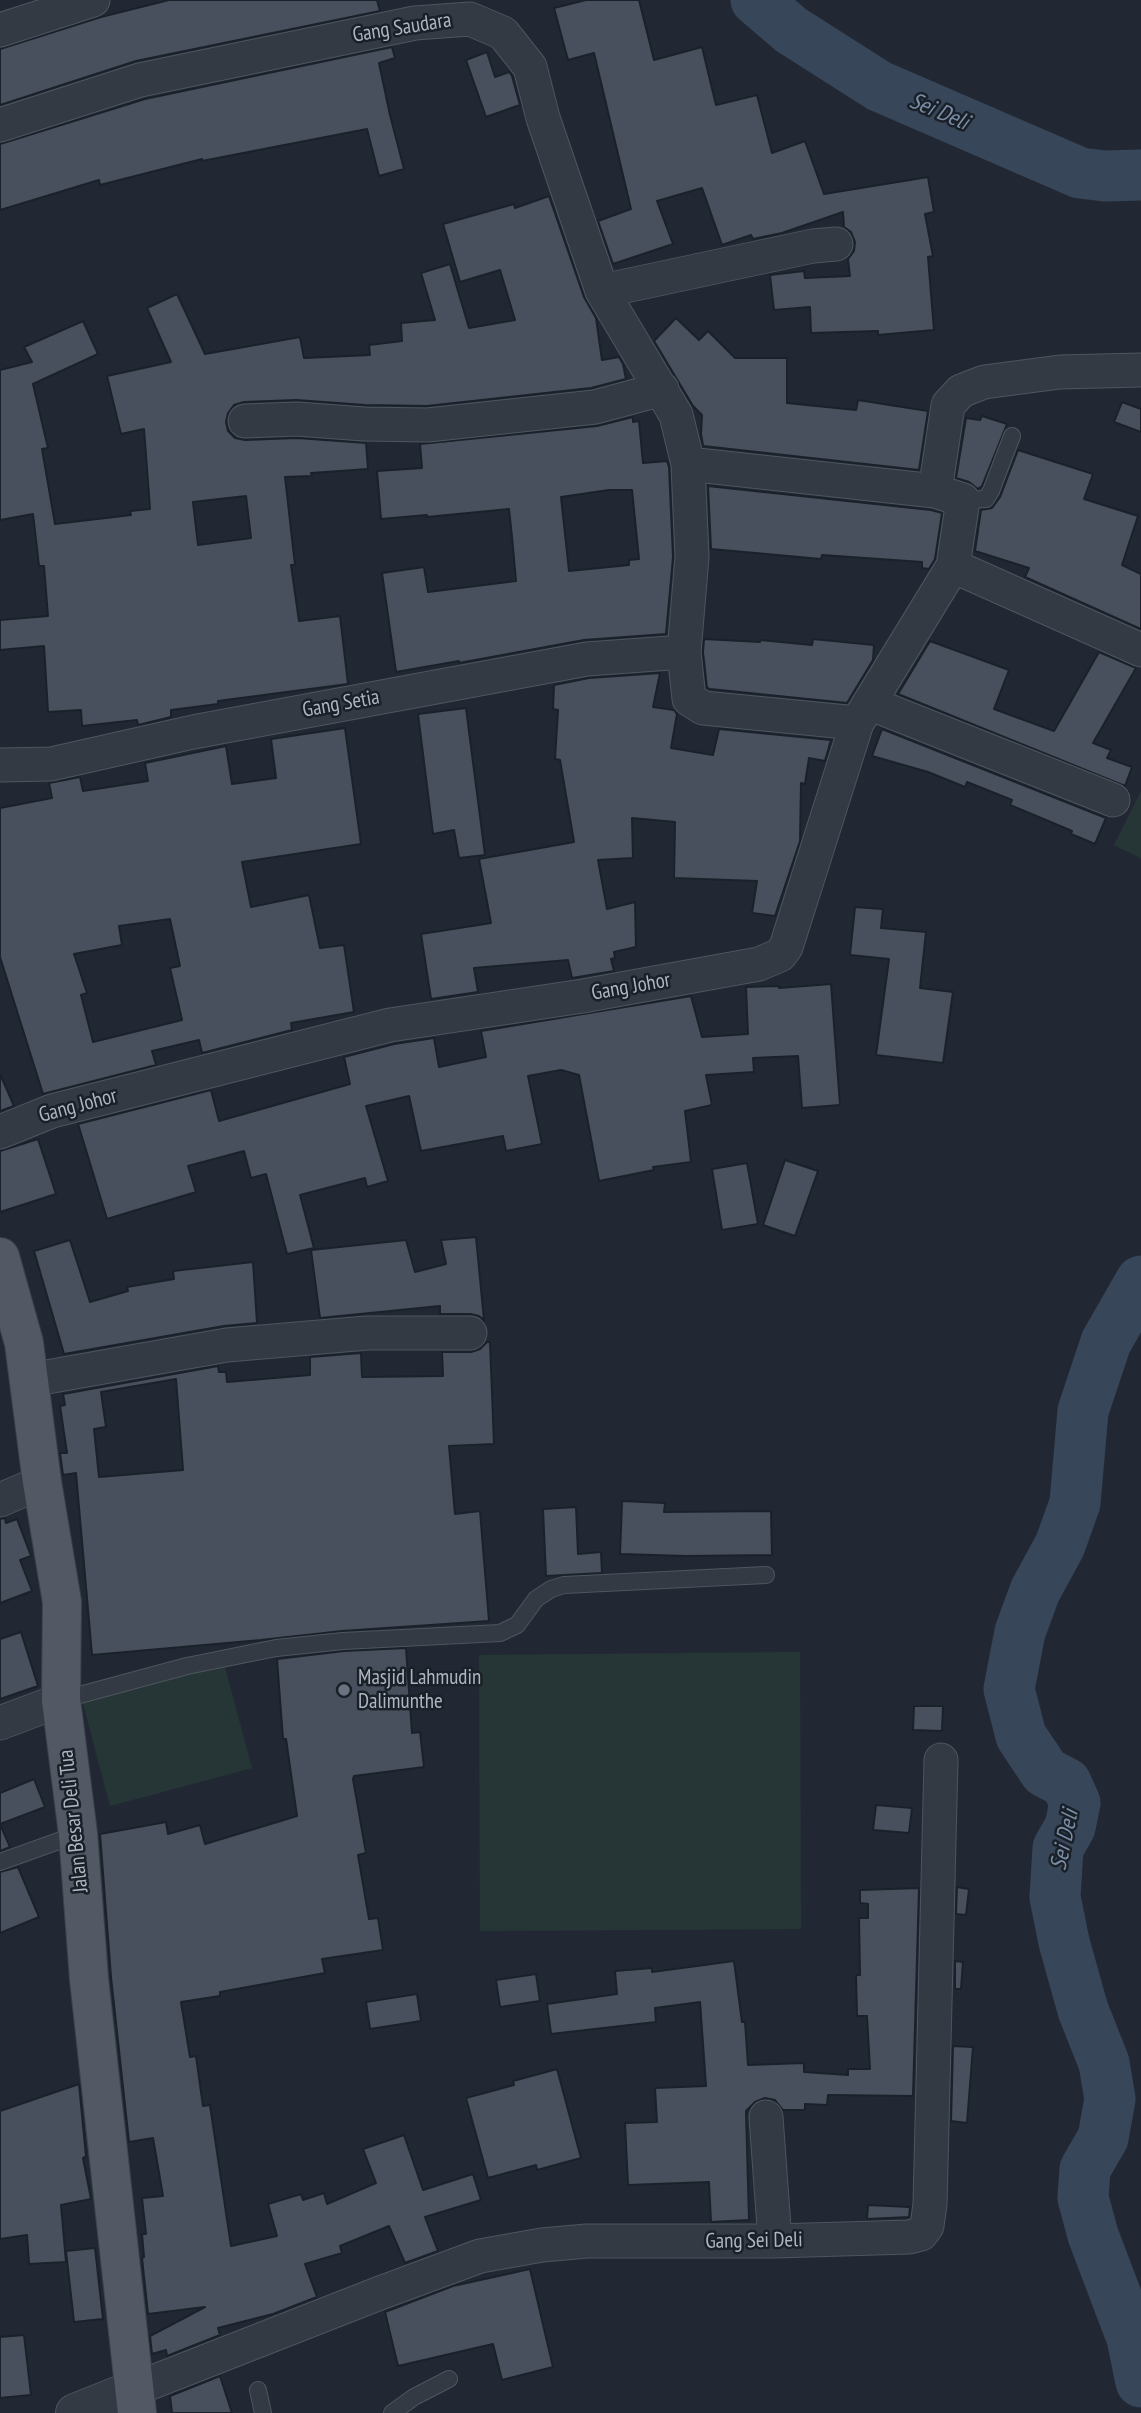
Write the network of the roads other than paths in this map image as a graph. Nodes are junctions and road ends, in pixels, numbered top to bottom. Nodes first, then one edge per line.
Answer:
1 (93, 0) edge
2 (0, 30) edge
3 (0, 125) edge
4 (836, 244) dead end
5 (602, 290) junction
6 (1141, 370) edge
7 (662, 389) junction
8 (245, 421) dead end
9 (1012, 436) dead end
10 (688, 464) junction
11 (949, 496) junction
12 (953, 566) junction
13 (1141, 650) edge
14 (684, 652) junction
15 (863, 713) junction
16 (0, 765) edge
17 (1113, 800) dead end
18 (0, 1132) edge
19 (0, 1257) edge
20 (470, 1333) dead end
21 (30, 1380) junction
22 (42, 1482) junction
23 (0, 1500) edge
24 (766, 1575) dead end
25 (61, 1700) junction
26 (0, 1723) edge
27 (941, 1760) dead end
28 (78, 1835) junction
29 (0, 1862) edge
30 (766, 2117) dead end
31 (775, 2241) junction
32 (449, 2379) dead end
33 (258, 2390) dead end
34 (136, 2401) edge
35 (75, 2413) edge
36 (263, 2413) edge
37 (392, 2413) edge

1 - 2 street
3 - 5 street, Gang Saudara
4 - 5 street
5 - 7 street, Gang Saudara
6 - 11 street, Gang Johor
7 - 8 street
7 - 10 street, Gang Saudara
9 - 11 lane
10 - 11 street
10 - 14 street, Gang Saudara
11 - 12 street, Gang Johor
12 - 13 street
12 - 15 street, Gang Johor
14 - 15 street, Gang Saudara
14 - 16 street, Gang Setia
15 - 17 street
15 - 18 street, Gang Johor
19 - 21 main road, Jalan Besar Deli Tua
20 - 21 street
21 - 22 main road, Jalan Besar Deli Tua
22 - 23 street
22 - 25 main road, Jalan Besar Deli Tua
24 - 25 lane
25 - 26 street
25 - 28 main road, Jalan Besar Deli Tua
27 - 31 street, Gang Sei Deli
28 - 29 lane
28 - 34 main road, Jalan Besar Deli Tua
30 - 31 street
31 - 34 street, Gang Sei Deli
32 - 37 lane
33 - 36 lane
34 - 35 street

